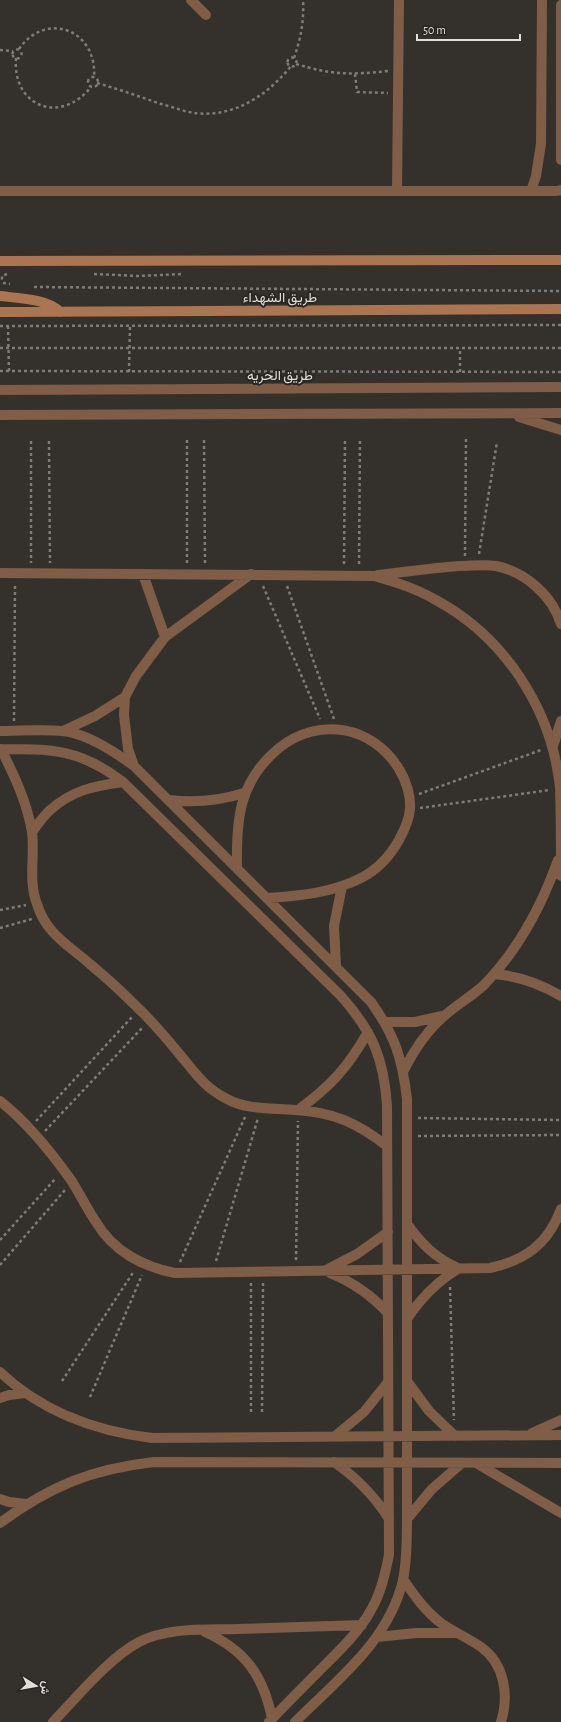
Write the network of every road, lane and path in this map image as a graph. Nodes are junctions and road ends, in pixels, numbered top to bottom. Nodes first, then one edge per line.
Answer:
1 (191, 0) edge
2 (303, 0) edge
3 (398, 0) edge
4 (542, 0) edge
5 (561, 5) edge
6 (206, 15) dead end
7 (0, 50) edge
8 (18, 50) junction
9 (13, 51) junction
10 (16, 58) junction
11 (294, 58) junction
12 (296, 64) junction
13 (291, 66) junction
14 (398, 69) junction
15 (355, 74) junction
16 (94, 78) junction
17 (97, 83) junction
18 (91, 87) junction
19 (398, 93) junction
20 (561, 160) edge
21 (561, 190) edge
22 (0, 191) edge
23 (397, 191) junction
24 (531, 191) junction
25 (561, 260) edge
26 (0, 261) edge
27 (12, 274) dead end
28 (93, 274) dead end
29 (186, 274) dead end
30 (12, 285) dead end
31 (31, 288) dead end
32 (561, 291) edge
33 (0, 296) edge
34 (561, 309) edge
35 (0, 312) edge
36 (60, 312) junction
37 (130, 325) junction
38 (561, 325) edge
39 (0, 326) edge
40 (8, 326) junction
41 (0, 348) edge
42 (9, 348) junction
43 (130, 348) junction
44 (460, 348) junction
45 (561, 348) edge
46 (0, 371) edge
47 (9, 371) junction
48 (129, 372) junction
49 (460, 372) junction
50 (561, 372) edge
51 (561, 387) edge
52 (0, 390) edge
53 (505, 413) junction
54 (561, 413) edge
55 (0, 415) edge
56 (561, 430) edge
57 (346, 439) dead end
58 (360, 439) dead end
59 (466, 439) dead end
60 (187, 440) dead end
61 (204, 440) dead end
62 (31, 441) dead end
63 (49, 441) dead end
64 (498, 442) dead end
65 (477, 565) junction
66 (465, 566) junction
67 (0, 573) edge
68 (14, 573) junction
69 (31, 573) junction
70 (50, 573) junction
71 (143, 574) junction
72 (187, 574) junction
73 (206, 574) junction
74 (255, 574) junction
75 (283, 574) junction
76 (344, 575) junction
77 (359, 575) junction
78 (374, 576) junction
79 (561, 624) edge
80 (165, 637) junction
81 (125, 697) junction
82 (561, 721) edge
83 (324, 729) junction
84 (338, 729) junction
85 (0, 731) edge
86 (14, 731) junction
87 (63, 731) junction
88 (553, 746) junction
89 (1, 749) edge
90 (134, 766) junction
91 (123, 782) junction
92 (560, 789) edge
93 (244, 793) junction
94 (409, 798) junction
95 (169, 800) junction
96 (410, 810) junction
97 (32, 832) junction
98 (561, 852) edge
99 (237, 868) junction
100 (561, 876) edge
101 (342, 886) junction
102 (267, 898) junction
103 (36, 903) junction
104 (0, 910) edge
105 (42, 916) junction
106 (0, 928) edge
107 (336, 966) junction
108 (494, 974) junction
109 (561, 996) edge
110 (140, 1009) junction
111 (444, 1016) junction
112 (150, 1020) junction
113 (384, 1022) junction
114 (368, 1032) junction
115 (404, 1070) junction
116 (0, 1102) edge
117 (249, 1107) junction
118 (262, 1108) junction
119 (298, 1110) junction
120 (407, 1118) junction
121 (561, 1120) edge
122 (29, 1128) junction
123 (561, 1135) edge
124 (408, 1136) junction
125 (38, 1138) junction
126 (387, 1146) junction
127 (64, 1170) junction
128 (72, 1182) junction
129 (561, 1209) edge
130 (407, 1224) junction
131 (388, 1232) junction
132 (0, 1240) edge
133 (143, 1264) junction
134 (0, 1265) edge
135 (408, 1269) junction
136 (460, 1269) junction
137 (324, 1270) junction
138 (388, 1270) junction
139 (295, 1271) junction
140 (213, 1272) junction
141 (250, 1272) junction
142 (263, 1272) junction
143 (175, 1273) junction
144 (450, 1274) junction
145 (388, 1313) junction
146 (407, 1319) junction
147 (0, 1372) edge
148 (62, 1381) dead end
149 (407, 1381) junction
150 (388, 1382) junction
151 (25, 1393) junction
152 (90, 1397) dead end
153 (0, 1398) edge
154 (251, 1412) dead end
155 (262, 1412) dead end
156 (561, 1420) edge
157 (525, 1435) junction
158 (561, 1435) edge
159 (389, 1436) junction
160 (407, 1436) junction
161 (455, 1436) junction
162 (334, 1437) junction
163 (334, 1462) junction
164 (389, 1462) junction
165 (407, 1462) junction
166 (462, 1463) junction
167 (476, 1463) junction
168 (561, 1463) edge
169 (0, 1499) edge
170 (26, 1504) junction
171 (561, 1513) edge
172 (389, 1519) junction
173 (407, 1519) junction
174 (0, 1523) edge
175 (403, 1579) junction
176 (362, 1625) junction
177 (201, 1630) junction
178 (456, 1633) junction
179 (377, 1637) junction
180 (270, 1720) edge
181 (53, 1722) edge
182 (295, 1722) edge
183 (501, 1722) edge

1 - 6 street
2 - 11 path
3 - 14 street
4 - 24 street
5 - 20 street
7 - 9 path
8 - 9 path
8 - 10 path
8 - 16 path
9 - 10 path
10 - 18 path
11 - 12 path
11 - 13 path
12 - 13 path
12 - 15 path
13 - 17 path
14 - 15 path
14 - 19 street
15 - 19 path
16 - 17 path
16 - 18 path
17 - 18 path
19 - 23 street
21 - 24 street
22 - 23 street
23 - 24 street
25 - 26 main road
27 - 30 path
28 - 29 path
31 - 32 path
33 - 36 main road
34 - 36 main road, طريق الشهداء
35 - 36 main road, طريق الشهداء
37 - 38 path
37 - 40 path
37 - 43 path
39 - 40 path
40 - 42 path
41 - 42 path
42 - 43 path
42 - 47 path
43 - 44 path
43 - 48 path
44 - 45 path
44 - 49 path
46 - 47 path
47 - 48 path
48 - 49 path
49 - 50 path
51 - 52 street, طريق الحريه
53 - 54 street
53 - 55 street
53 - 56 street
57 - 76 path
58 - 77 path
59 - 66 path
60 - 72 path
61 - 73 path
62 - 69 path
63 - 70 path
64 - 65 path
65 - 66 street
65 - 79 street
66 - 78 street
67 - 68 street
68 - 69 street
68 - 86 path
69 - 70 street
70 - 71 street
71 - 72 street
71 - 80 street
72 - 73 street
73 - 74 street
74 - 75 street
74 - 80 street
74 - 83 path
75 - 76 street
75 - 84 path
76 - 77 street
77 - 78 street
78 - 88 street
80 - 81 street
81 - 87 street
81 - 90 street
82 - 88 street
83 - 84 street
83 - 93 street
84 - 94 street
85 - 86 street
86 - 87 street
87 - 90 street
88 - 92 street
88 - 94 path
89 - 91 street
89 - 97 street
90 - 95 street
91 - 97 street
91 - 114 street
92 - 96 path
92 - 98 street
93 - 95 street
93 - 99 street
94 - 96 street
95 - 99 street
96 - 101 street
97 - 103 street
98 - 100 street
98 - 108 street
99 - 102 street
101 - 102 street
101 - 107 street
102 - 107 street
103 - 104 path
103 - 105 street
105 - 106 path
105 - 110 street
107 - 113 street
108 - 109 street
108 - 111 street
110 - 112 street
110 - 122 path
111 - 113 street
111 - 115 street
112 - 117 street
112 - 125 path
113 - 115 street
114 - 119 street
114 - 126 street
115 - 120 street
116 - 122 street
117 - 118 street
117 - 143 path
118 - 119 street
118 - 140 path
119 - 126 street
119 - 139 path
120 - 121 path
120 - 124 street
122 - 125 street
123 - 124 path
124 - 130 street
125 - 127 street
126 - 131 street
127 - 128 street
127 - 132 path
128 - 133 street
128 - 134 path
129 - 136 street
130 - 135 street
130 - 136 street
131 - 137 street
131 - 138 street
133 - 143 street
133 - 148 path
133 - 152 path
135 - 136 street
135 - 138 street
135 - 146 street
136 - 144 street
137 - 138 street
137 - 139 street
137 - 145 street
138 - 145 street
139 - 142 street
140 - 141 street
140 - 143 street
141 - 142 street
141 - 154 path
142 - 155 path
144 - 146 street
144 - 161 path
145 - 150 street
146 - 149 street
147 - 151 street
149 - 160 street
149 - 161 street
150 - 159 street
150 - 162 street
151 - 153 street
151 - 162 street
156 - 157 street
157 - 158 street
157 - 161 street
159 - 160 street
159 - 162 street
159 - 164 street
160 - 161 street
160 - 165 street
163 - 164 street
163 - 170 street
163 - 172 street
164 - 165 street
164 - 172 street
165 - 166 street
165 - 173 street
166 - 167 street
166 - 173 street
167 - 168 street
167 - 171 street
169 - 170 street
170 - 174 street
172 - 176 street
173 - 175 street
175 - 178 street
175 - 179 street
176 - 177 street
176 - 180 street
177 - 180 street
177 - 181 street
178 - 179 street
178 - 183 street
179 - 182 street

